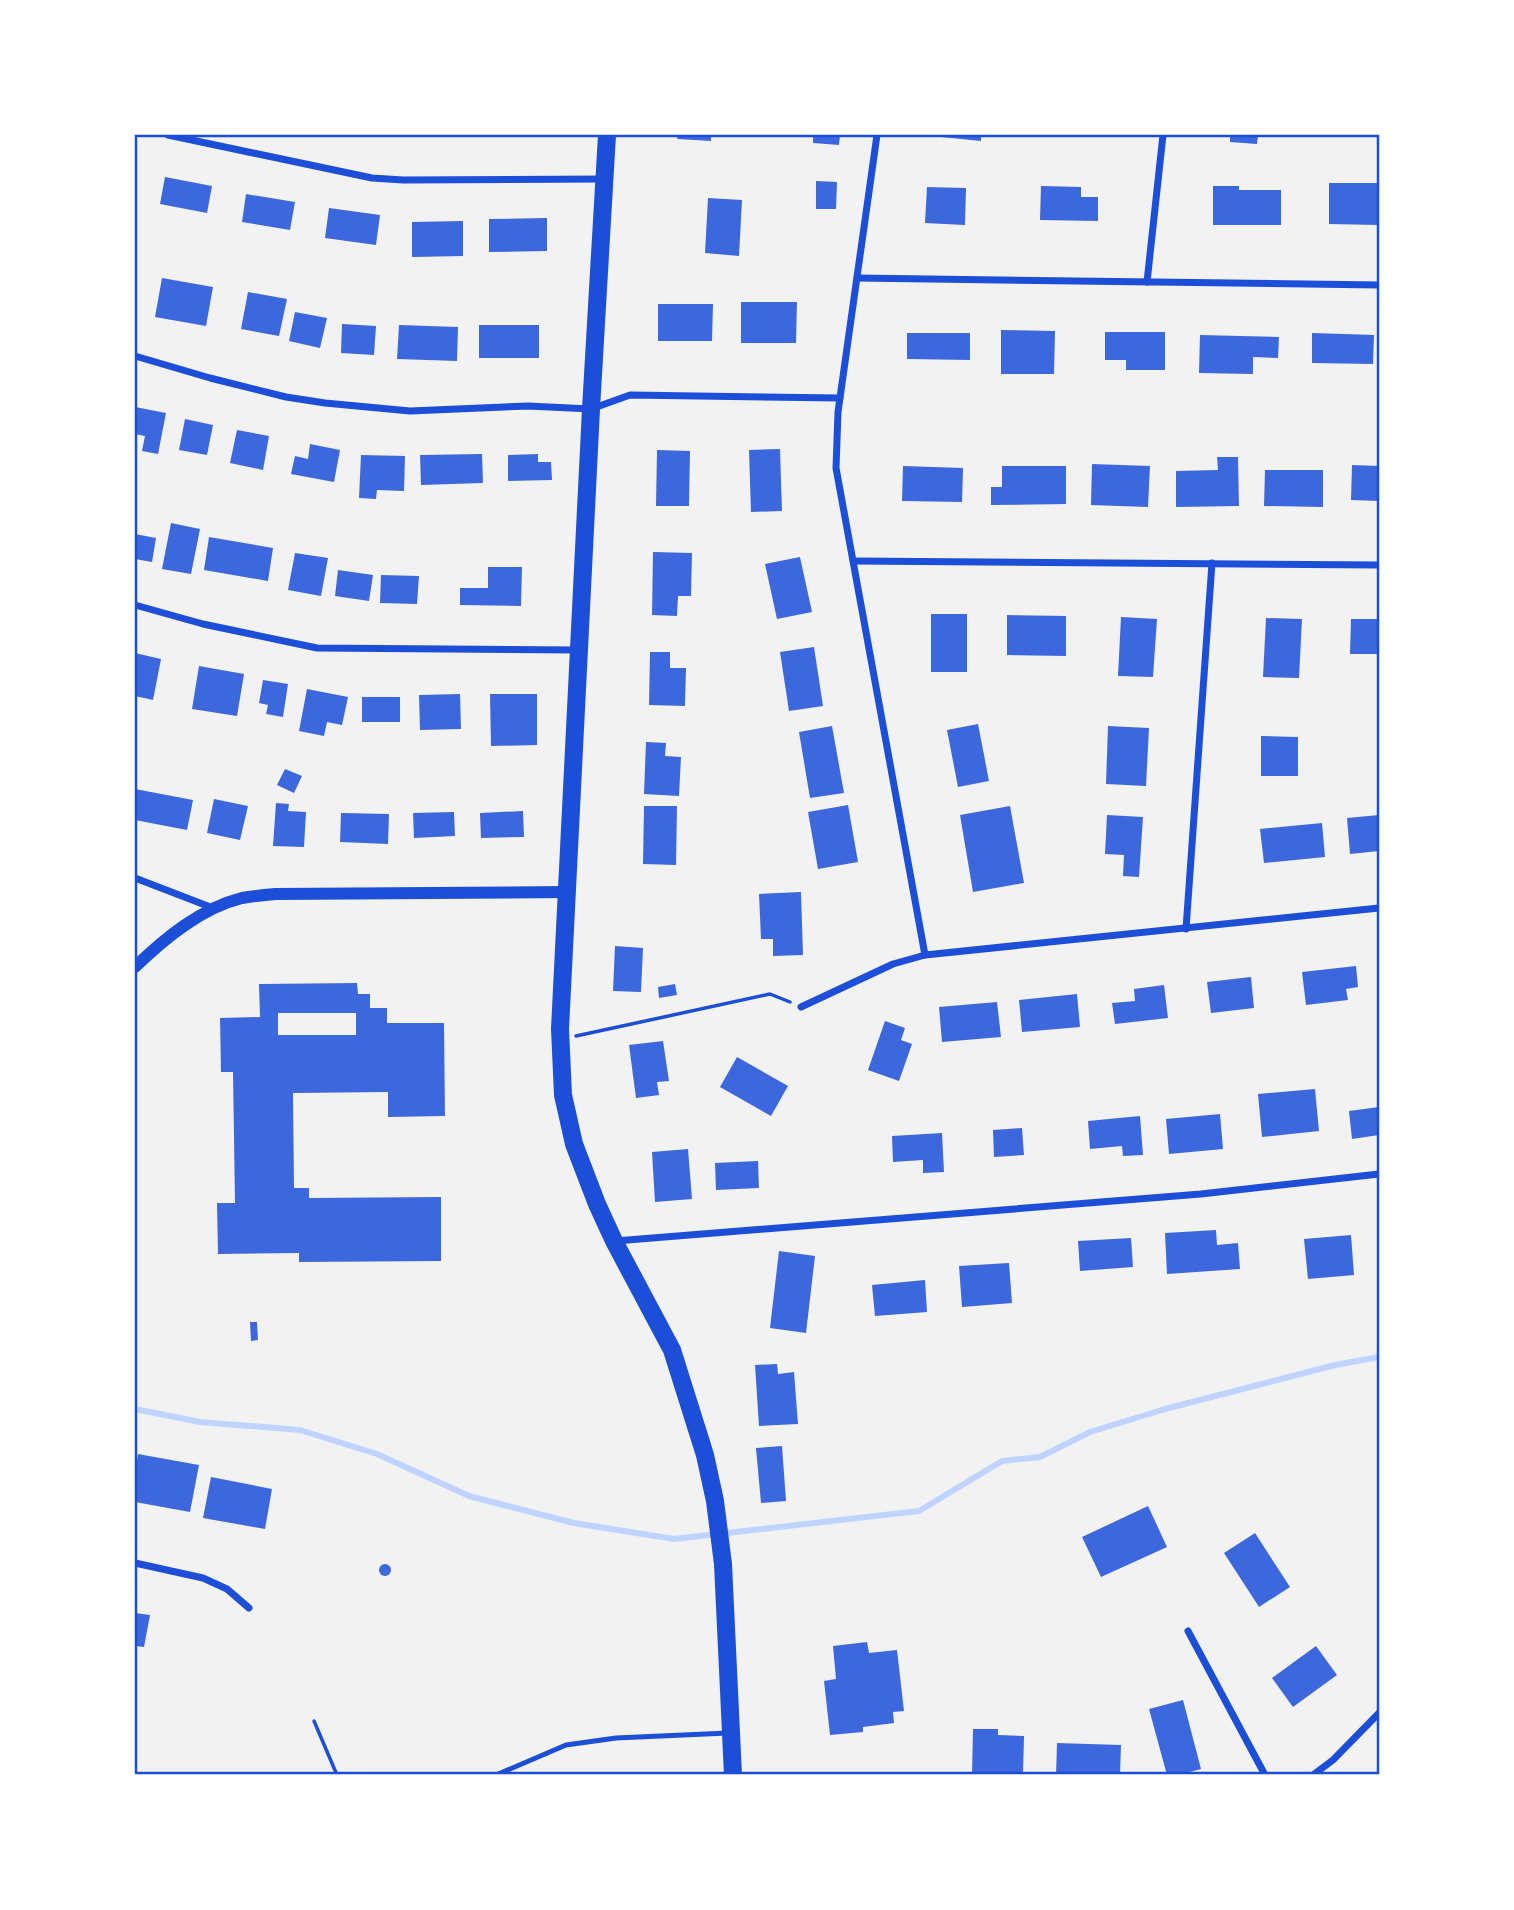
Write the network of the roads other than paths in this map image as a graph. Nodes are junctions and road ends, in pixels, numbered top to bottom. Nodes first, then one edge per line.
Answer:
1 (168, 135) edge
2 (607, 135) edge
3 (877, 135) edge
4 (1163, 135) edge
5 (604, 179) junction
6 (857, 278) junction
7 (1147, 282) junction
8 (1379, 285) edge
9 (135, 356) edge
10 (841, 398) junction
11 (591, 409) junction
12 (853, 561) junction
13 (1212, 563) junction
14 (1379, 565) edge
15 (135, 605) edge
16 (578, 650) junction
17 (135, 878) edge
18 (567, 892) junction
19 (214, 908) junction
20 (1379, 908) edge
21 (1186, 929) junction
22 (925, 955) junction
23 (135, 967) edge
24 (801, 1007) road end
25 (1379, 1174) edge
26 (614, 1241) junction
27 (135, 1563) edge
28 (249, 1608) dead end
29 (1188, 1631) dead end
30 (1379, 1713) edge
31 (731, 1733) junction
32 (496, 1775) edge
33 (733, 1775) edge
34 (1265, 1775) edge
35 (1313, 1775) edge

1 - 5 street
2 - 5 main road
3 - 6 street
4 - 7 street
5 - 11 main road
6 - 7 street
6 - 10 street
7 - 8 street
9 - 11 street
10 - 11 street
10 - 12 street
11 - 16 main road
12 - 13 street
12 - 22 street
13 - 14 street
13 - 21 street
15 - 16 street
16 - 18 main road
17 - 19 street
18 - 19 street
18 - 26 main road
19 - 23 street
20 - 21 street
21 - 22 street
22 - 24 street
25 - 26 street
26 - 31 main road
27 - 28 street
29 - 34 street
30 - 35 street
31 - 32 lane
31 - 33 main road

